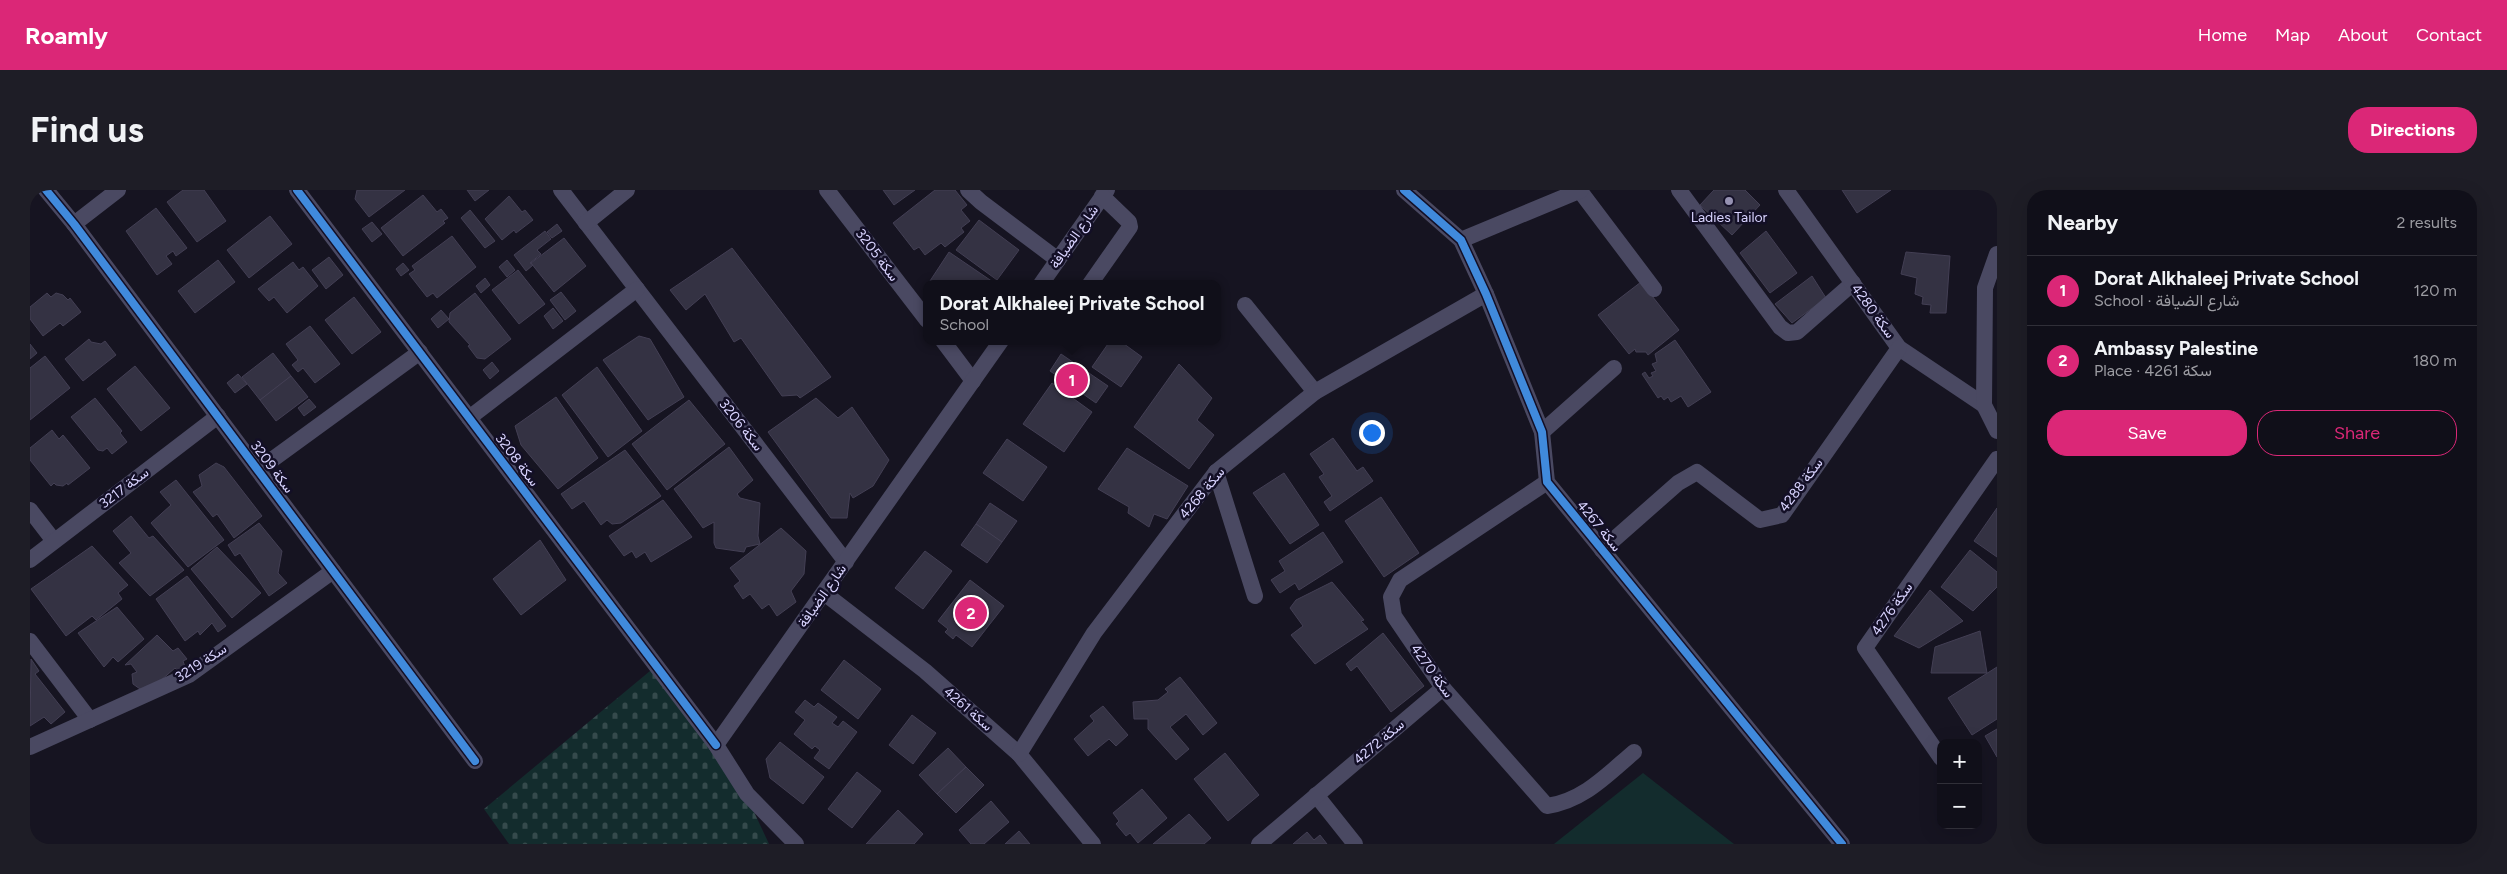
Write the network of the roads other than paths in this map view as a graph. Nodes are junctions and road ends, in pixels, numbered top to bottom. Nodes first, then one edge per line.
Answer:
1 (46, 190) edge
2 (118, 190) edge
3 (297, 190) edge
4 (560, 190) edge
5 (627, 190) edge
6 (827, 190) edge
7 (968, 190) edge
8 (1404, 190) edge
9 (1679, 190) edge
10 (1786, 190) edge
11 (1580, 191) edge
12 (1105, 193) edge
13 (586, 223) junction
14 (74, 224) junction
15 (1461, 240) junction
16 (1997, 254) edge
17 (1058, 260) junction
18 (1044, 280) edge
19 (1093, 280) edge
20 (1853, 283) junction
21 (636, 289) junction
22 (1654, 289) dead end
23 (1486, 294) junction
24 (1245, 305) dead end
25 (923, 315) edge
26 (946, 345) edge
27 (998, 345) edge
28 (1900, 348) junction
29 (420, 352) junction
30 (1614, 368) dead end
31 (973, 381) junction
32 (1315, 392) junction
33 (1984, 405) junction
34 (218, 416) junction
35 (469, 418) junction
36 (1997, 431) edge
37 (1542, 432) junction
38 (1997, 459) edge
39 (258, 470) junction
40 (1216, 472) junction
41 (1547, 482) junction
42 (30, 510) edge
43 (54, 541) junction
44 (1602, 550) junction
45 (30, 560) edge
46 (846, 562) junction
47 (333, 571) junction
48 (824, 593) junction
49 (1255, 596) dead end
50 (30, 641) edge
51 (1443, 688) junction
52 (90, 720) junction
53 (716, 745) junction
54 (30, 748) edge
55 (1634, 752) dead end
56 (1937, 752) edge
57 (1019, 754) junction
58 (475, 761) dead end
59 (1316, 795) junction
60 (796, 844) edge
61 (1093, 844) edge
62 (1259, 844) edge
63 (1356, 844) edge
64 (1842, 844) edge

1 - 14 street, سكة 3209
2 - 14 street
3 - 29 street, سكة 3208
4 - 13 street, سكة 3206
5 - 13 street
6 - 25 street, سكة 3205
7 - 17 street
8 - 15 street
9 - 20 street
10 - 20 street, سكة 4280
11 - 15 street
11 - 22 street
12 - 17 street, شارع الضيافة
12 - 19 street
13 - 21 street, سكة 3206
14 - 34 street, سكة 3209
15 - 23 street
16 - 33 street
17 - 18 street, شارع الضيافة
20 - 28 street, سكة 4280
21 - 35 street
21 - 46 street, سكة 3206
23 - 32 street, سكة 4268
23 - 37 street
24 - 32 street
26 - 31 street
27 - 31 street, شارع الضيافة
28 - 33 street, سكة 4280
28 - 44 street, سكة 4288
29 - 35 street, سكة 3208
29 - 39 street
30 - 37 street
31 - 46 street, شارع الضيافة
32 - 40 street, سكة 4268
33 - 36 street
34 - 39 street, سكة 3209
34 - 43 street, سكة 3217
35 - 53 street, سكة 3208
37 - 41 street
38 - 56 street, سكة 4276
39 - 47 street, سكة 3209
40 - 49 street
40 - 57 street, سكة 4268
41 - 44 street, سكة 4267
41 - 51 street, سكة 4270
42 - 43 street
43 - 45 street, سكة 3217
44 - 64 street, سكة 4267
46 - 48 street, شارع الضيافة
47 - 52 street, سكة 3219
47 - 58 street, سكة 3209
48 - 53 street, شارع الضيافة
48 - 57 street, سكة 4261
50 - 52 street
51 - 55 street, سكة 4270
51 - 59 street, سكة 4272
52 - 54 street, سكة 3219
53 - 60 street
57 - 61 street, سكة 4261
59 - 62 street, سكة 4272
59 - 63 street

